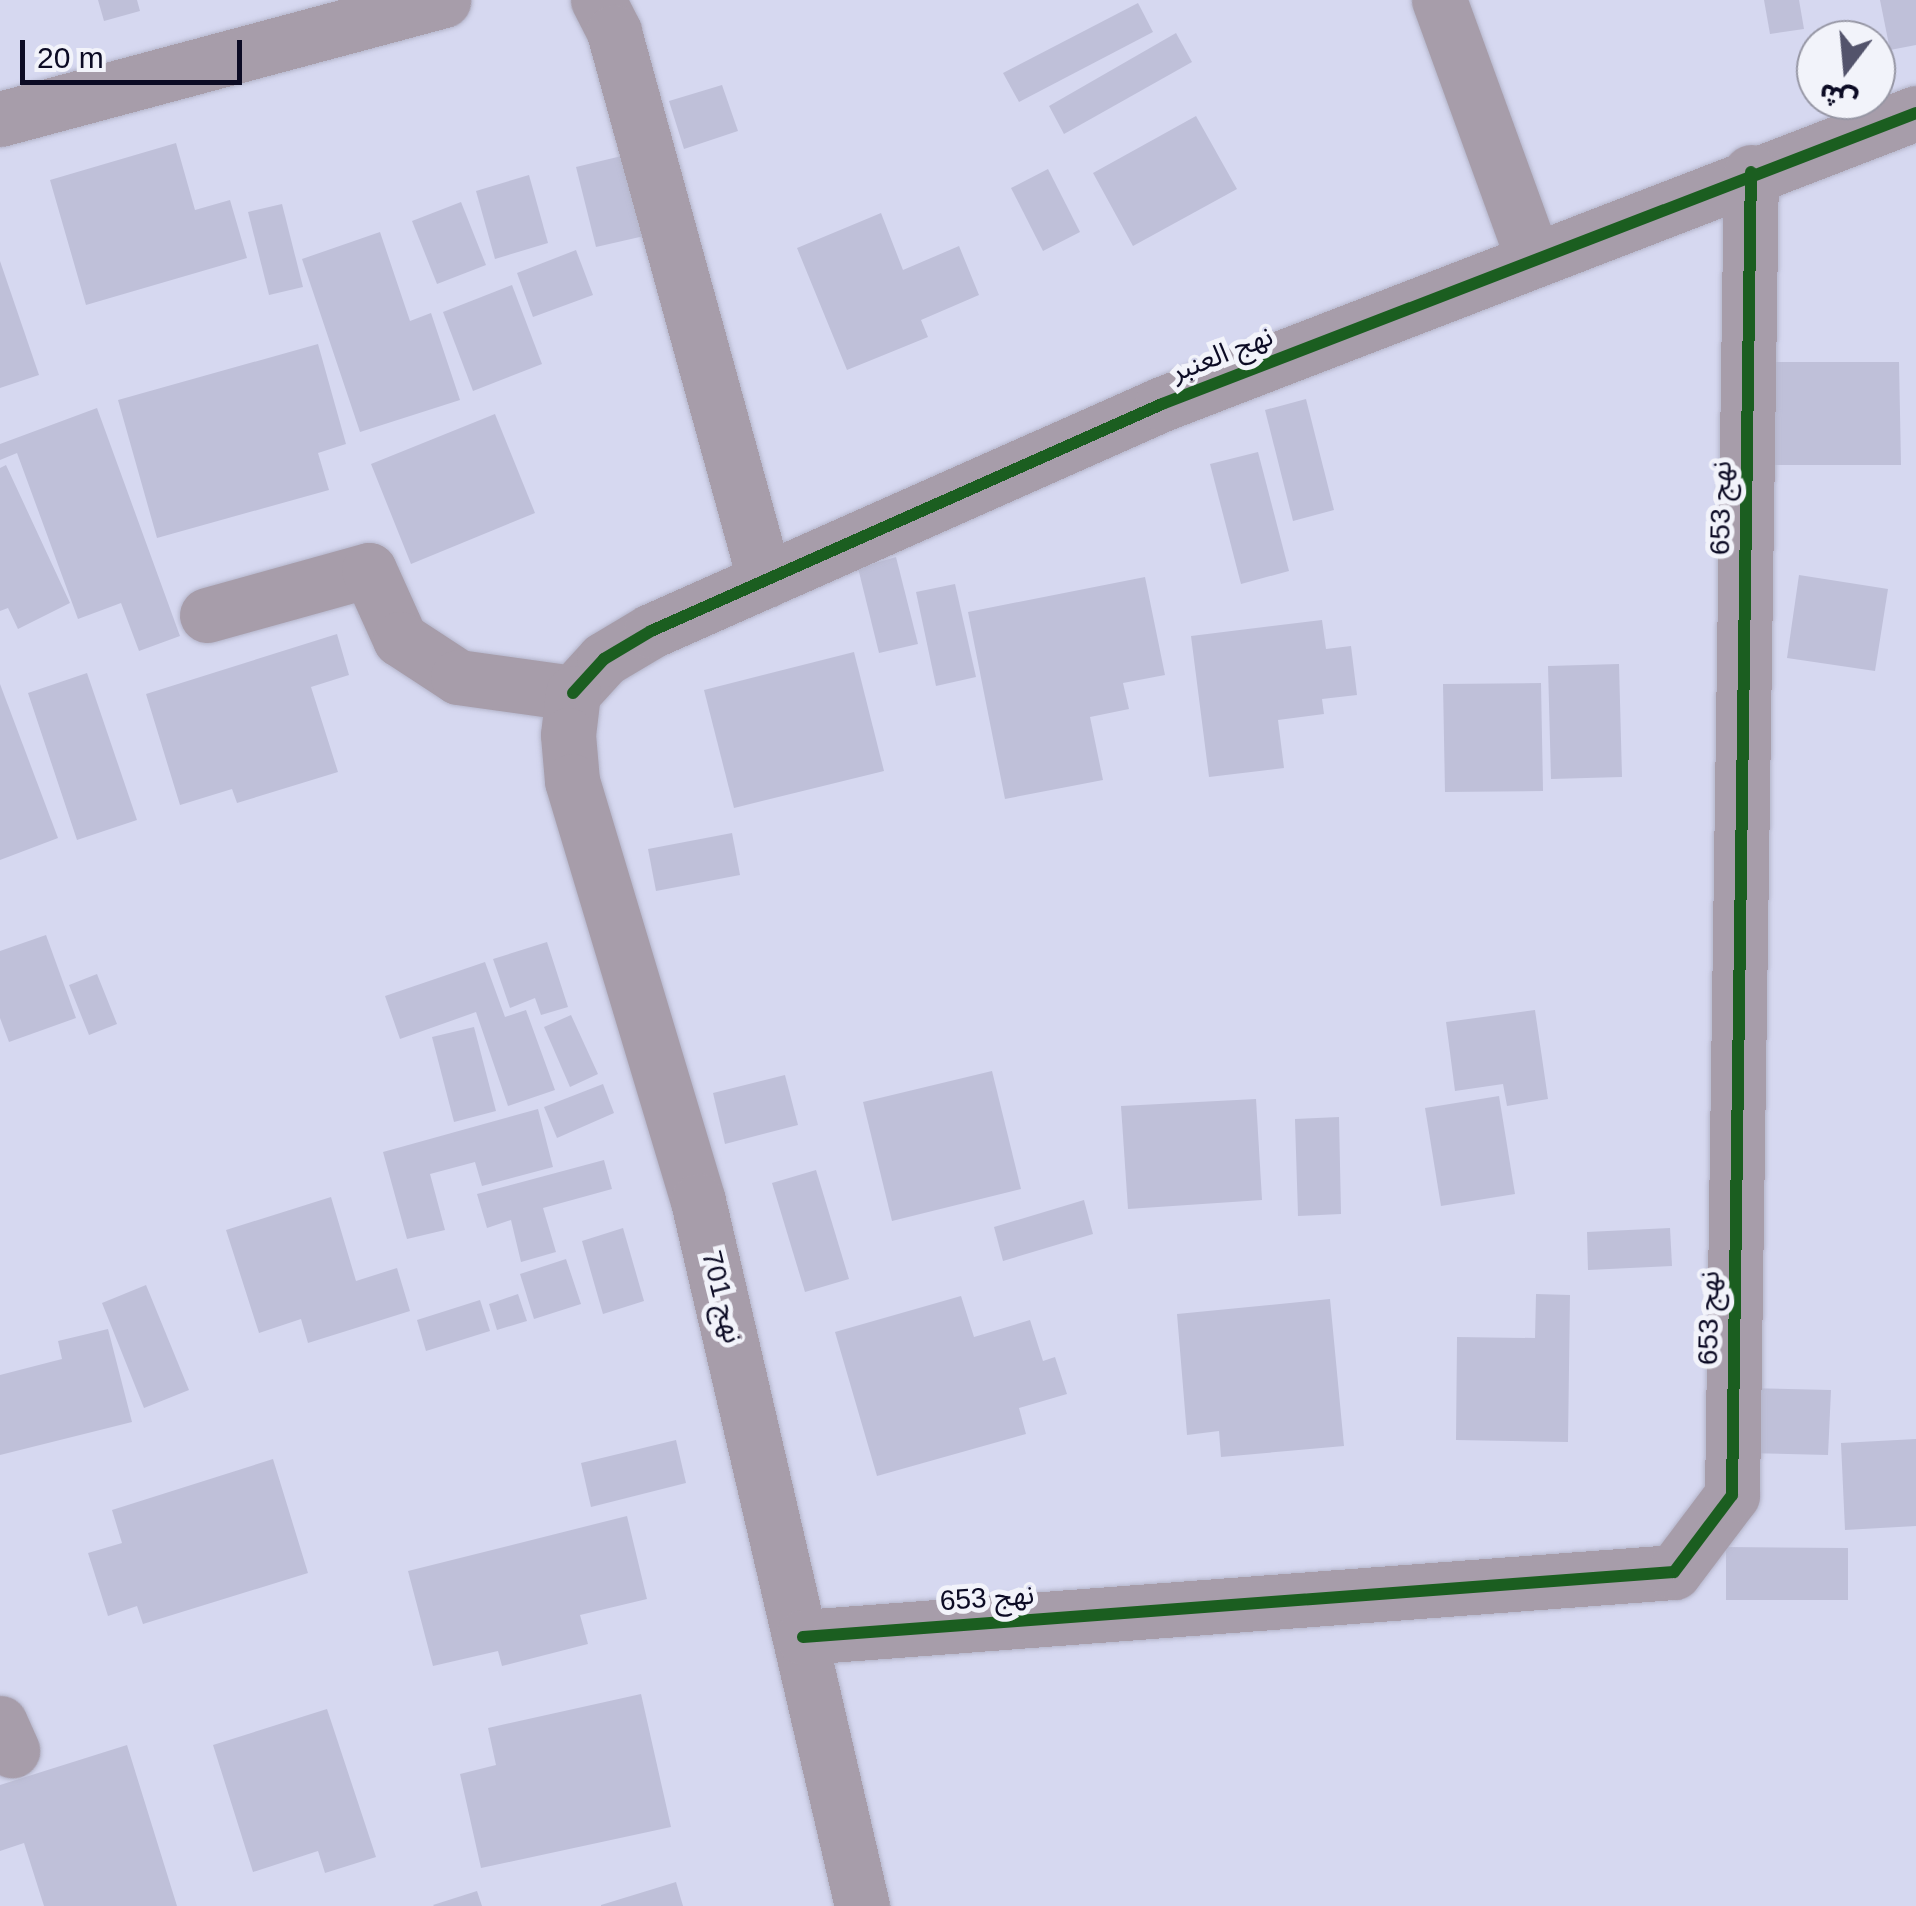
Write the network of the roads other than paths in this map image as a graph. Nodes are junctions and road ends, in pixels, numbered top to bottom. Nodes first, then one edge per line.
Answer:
1 (442, 0) edge
2 (598, 0) edge
3 (1439, 0) edge
4 (1916, 112) edge
5 (0, 119) edge
6 (1751, 172) junction
7 (1533, 258) junction
8 (765, 581) junction
9 (207, 615) dead end
10 (573, 693) junction
11 (803, 1637) junction
12 (862, 1906) edge

1 - 5 street
2 - 8 street
3 - 7 street
4 - 6 street, نهج العنبر
6 - 7 street, نهج العنبر
6 - 11 street, نهج 653
7 - 8 street, نهج العنبر
8 - 10 street, نهج العنبر
9 - 10 street
10 - 11 street, نهج 701
11 - 12 street, نهج 701

